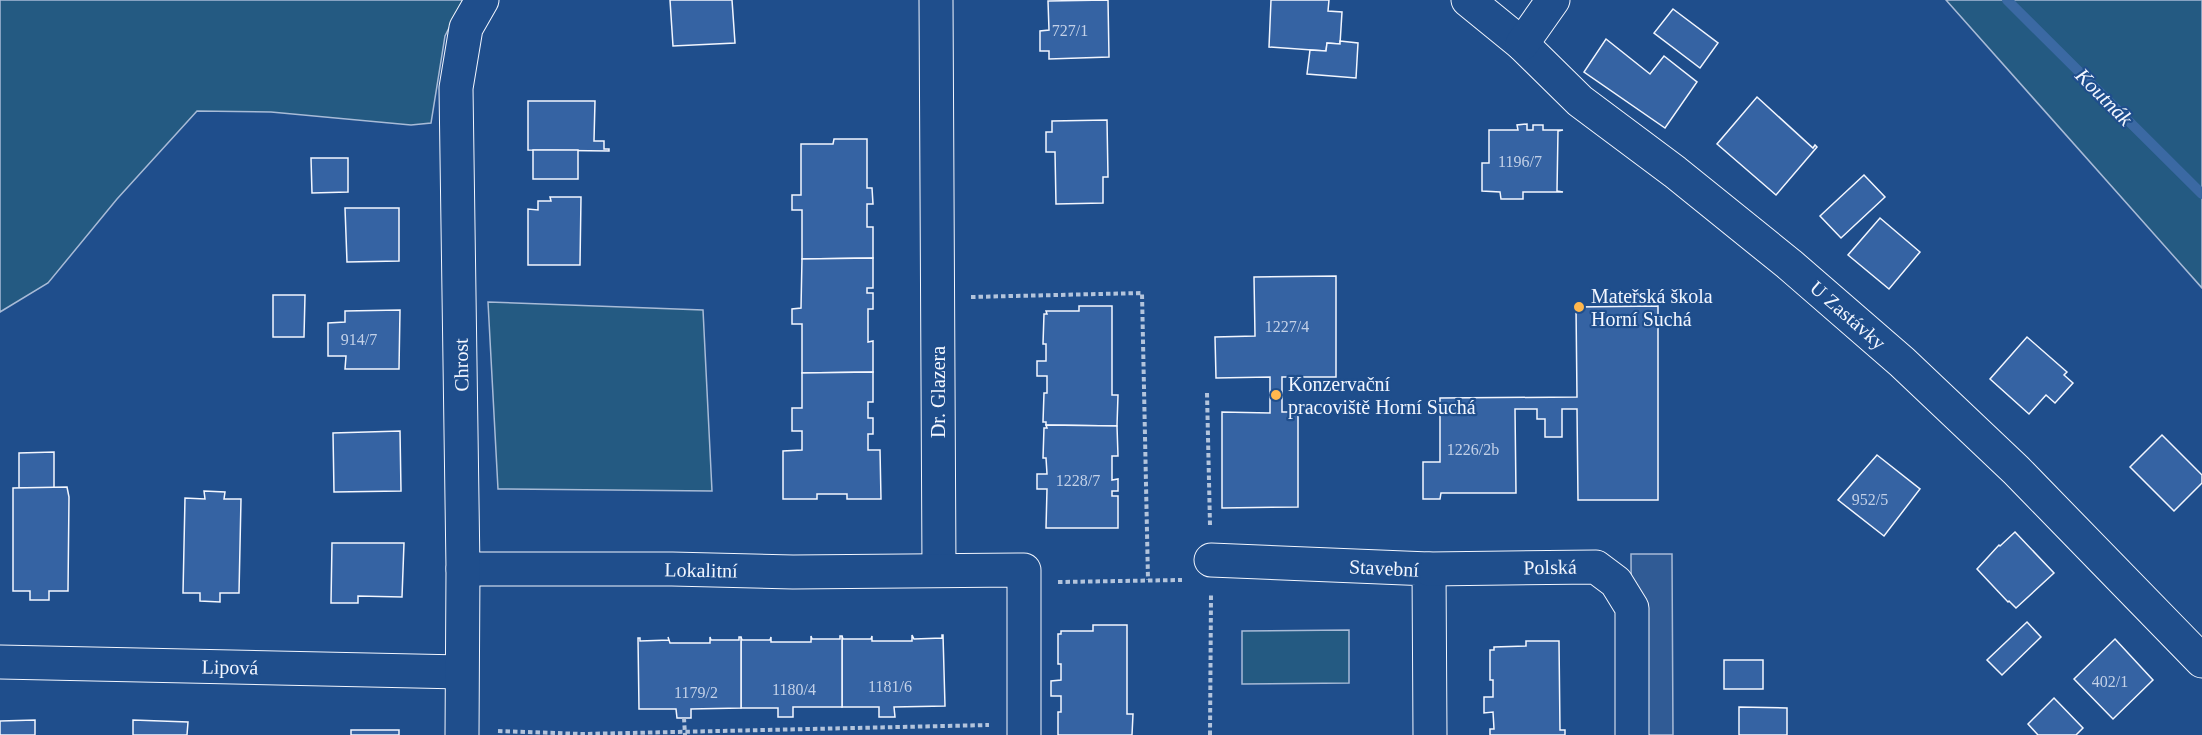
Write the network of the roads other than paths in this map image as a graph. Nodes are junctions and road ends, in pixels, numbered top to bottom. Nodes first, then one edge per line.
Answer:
1 (482, 0) edge
2 (936, 0) edge
3 (1468, 0) edge
4 (1553, 0) edge
5 (1522, 44) junction
6 (463, 569) junction
7 (939, 569) junction
8 (1429, 569) junction
9 (1211, 570) road end
10 (2202, 661) edge
11 (0, 662) edge
12 (461, 672) junction
13 (1024, 729) edge
14 (462, 733) edge
15 (1430, 735) edge
16 (1632, 735) edge

1 - 6 street, Chrost
2 - 7 street, Dr. Glazera
3 - 5 street, U Zastávky
4 - 5 street
5 - 10 street, U Zastávky
6 - 7 street, Lokalitní
6 - 12 street, Chrost
7 - 13 street
8 - 9 street, Stavební
8 - 15 street, Stavební
8 - 16 street, Polská
11 - 12 street, Lipová
12 - 14 street, Chrost

